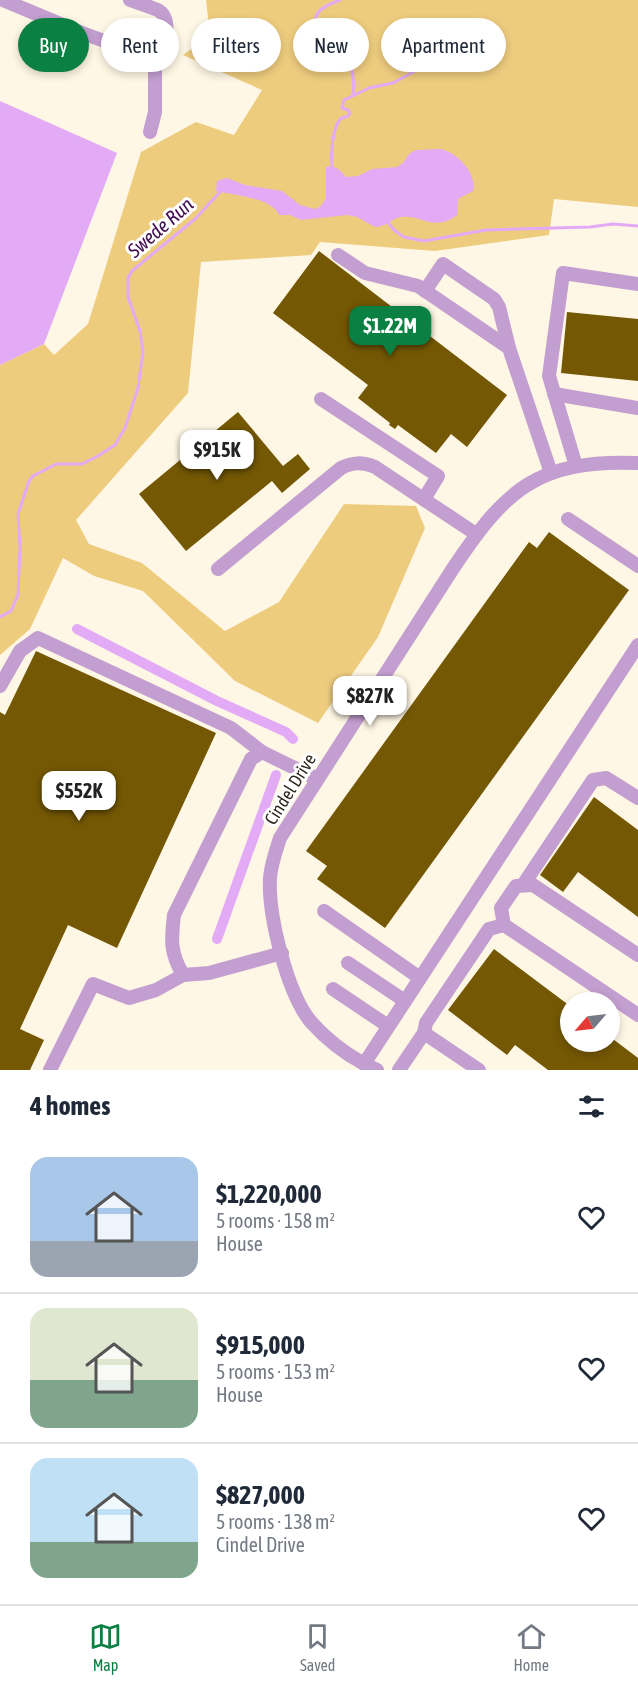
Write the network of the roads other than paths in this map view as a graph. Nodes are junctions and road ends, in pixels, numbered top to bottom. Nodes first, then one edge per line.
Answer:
1 (3, 0) edge
2 (130, 0) edge
3 (165, 18) edge
4 (101, 39) edge
5 (156, 72) edge
6 (150, 132) dead end
7 (338, 255) dead end
8 (638, 284) edge
9 (425, 291) junction
10 (509, 348) junction
11 (554, 394) junction
12 (321, 399) dead end
13 (638, 408) edge
14 (638, 462) edge
15 (576, 466) junction
16 (551, 473) junction
17 (424, 499) junction
18 (568, 519) dead end
19 (476, 534) junction
20 (638, 566) edge
21 (218, 569) dead end
22 (638, 645) edge
23 (0, 687) edge
24 (262, 752) junction
25 (317, 779) junction
26 (638, 798) edge
27 (523, 885) junction
28 (324, 911) dead end
29 (504, 925) junction
30 (282, 953) junction
31 (638, 955) edge
32 (348, 963) dead end
33 (183, 975) junction
34 (420, 978) junction
35 (333, 989) dead end
36 (405, 1001) junction
37 (638, 1015) edge
38 (388, 1026) junction
39 (424, 1033) junction
40 (371, 1067) edge
41 (50, 1070) edge
42 (399, 1070) edge
43 (480, 1070) edge

1 - 4 street
2 - 3 street
5 - 6 street
7 - 9 street
8 - 11 street
9 - 10 street
9 - 10 street
10 - 16 street
11 - 13 street
11 - 15 street
12 - 17 street
14 - 15 street, Cindel Drive
15 - 16 street, Cindel Drive
16 - 19 street, Cindel Drive
17 - 19 street
17 - 21 street
18 - 20 street
19 - 25 street, Cindel Drive
22 - 34 street
23 - 24 street
24 - 25 street
24 - 33 street
25 - 30 street, Cindel Drive
26 - 27 street
27 - 29 street
27 - 31 street
28 - 34 street
29 - 37 street
29 - 39 street
30 - 33 street
30 - 40 street, Cindel Drive
32 - 36 street
33 - 41 street
34 - 36 street
35 - 38 street
36 - 38 street
38 - 40 street
39 - 42 street
39 - 43 street

